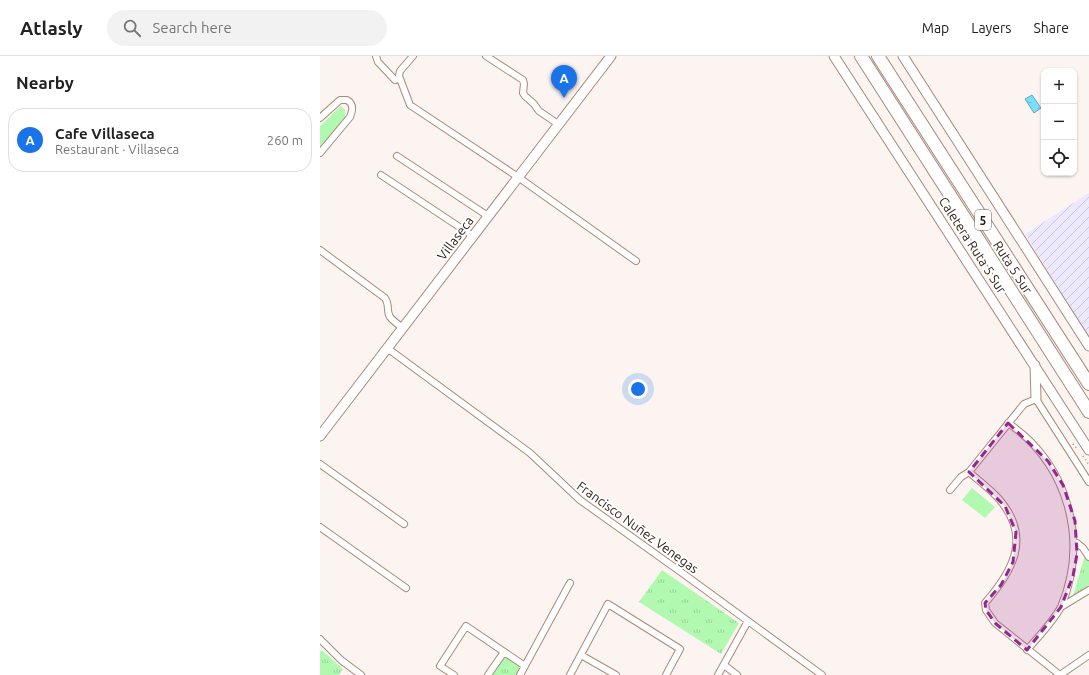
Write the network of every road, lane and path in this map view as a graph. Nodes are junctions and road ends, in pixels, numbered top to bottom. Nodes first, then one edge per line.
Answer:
1 (377, 56) edge
2 (413, 56) edge
3 (486, 56) edge
4 (611, 56) edge
5 (834, 56) edge
6 (861, 56) edge
7 (878, 56) edge
8 (903, 56) edge
9 (394, 80) dead end
10 (320, 118) edge
11 (558, 124) junction
12 (320, 153) edge
13 (397, 156) dead end
14 (381, 175) dead end
15 (518, 177) junction
16 (488, 216) junction
17 (473, 236) junction
18 (320, 250) edge
19 (636, 261) dead end
20 (403, 328) junction
21 (1089, 346) edge
22 (387, 348) junction
23 (1035, 364) junction
24 (1089, 384) edge
25 (1036, 398) junction
26 (1089, 412) edge
27 (1008, 423) junction
28 (320, 436) edge
29 (1089, 450) edge
30 (320, 464) edge
31 (970, 472) junction
32 (1089, 482) edge
33 (950, 490) dead end
34 (404, 524) dead end
35 (320, 527) edge
36 (1077, 543) junction
37 (1089, 557) edge
38 (570, 583) dead end
39 (406, 588) dead end
40 (1089, 590) edge
41 (1061, 607) junction
42 (748, 621) junction
43 (320, 639) edge
44 (1027, 650) junction
45 (504, 652) junction
46 (581, 655) junction
47 (1089, 655) edge
48 (724, 665) junction
49 (525, 666) junction
50 (360, 675) edge
51 (454, 675) edge
52 (488, 675) edge
53 (520, 675) edge
54 (570, 675) edge
55 (616, 675) edge
56 (666, 675) edge
57 (718, 675) edge
58 (737, 675) edge
59 (822, 675) edge
60 (1060, 675) edge

1 - 9 street
2 - 15 street
3 - 11 street
4 - 11 main road, Villaseca
5 - 23 main road, Caletera Ruta 5 Sur
6 - 26 highway, Ruta 5 Sur / 5
7 - 24 highway, Ruta 5 Sur / 5
8 - 21 main road
10 - 12 street
11 - 15 main road, Villaseca
13 - 16 street
14 - 17 street
15 - 16 main road, Villaseca
15 - 19 street
16 - 17 main road, Villaseca
17 - 20 main road, Villaseca
18 - 20 street
20 - 22 main road, Villaseca
22 - 28 main road, Villaseca
22 - 42 street, Francisco Nuñez Venegas
23 - 25 main road
23 - 29 main road, Caletera Ruta 5 Sur
25 - 27 street
25 - 32 street
27 - 31 street
27 - 36 street
30 - 34 street
31 - 33 street
31 - 44 street
35 - 39 street
36 - 37 street
36 - 41 street
38 - 49 street
40 - 41 street
41 - 44 street
42 - 48 street
42 - 59 street, Francisco Nuñez Venegas
43 - 50 street
44 - 60 street
45 - 49 street
45 - 51 street
45 - 52 street
46 - 54 street
46 - 55 street
46 - 56 street
47 - 60 street
48 - 57 street
48 - 58 street
49 - 53 street

